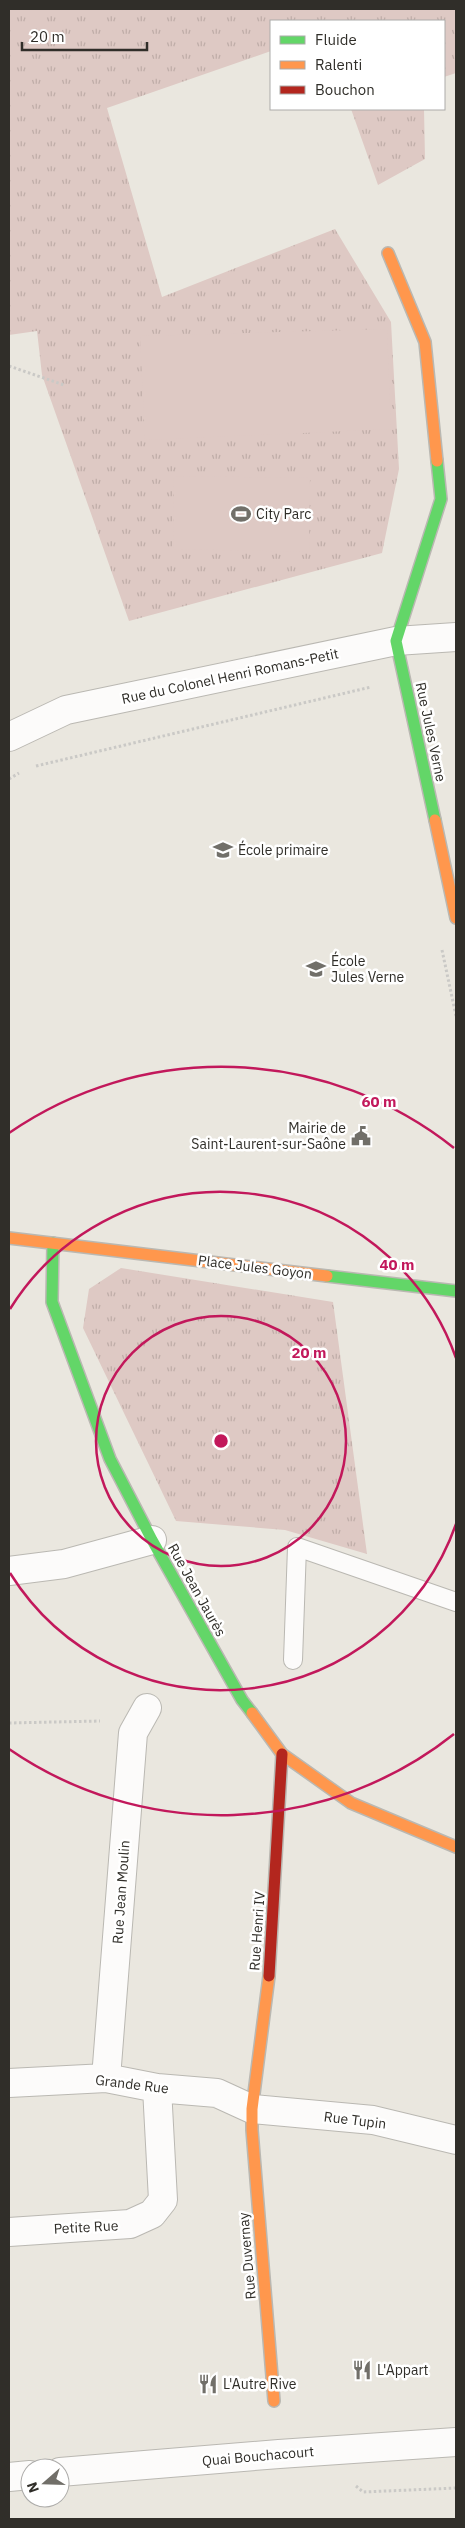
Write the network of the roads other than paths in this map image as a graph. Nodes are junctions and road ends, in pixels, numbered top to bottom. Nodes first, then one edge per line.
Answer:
1 (388, 252) dead end
2 (456, 637) edge
3 (396, 641) junction
4 (9, 737) edge
5 (456, 918) edge
6 (9, 1238) edge
7 (53, 1243) junction
8 (456, 1291) edge
9 (152, 1540) junction
10 (9, 1571) edge
11 (456, 1602) edge
12 (293, 1660) dead end
13 (147, 1708) dead end
14 (282, 1754) junction
15 (456, 1847) edge
16 (106, 2078) junction
17 (9, 2083) edge
18 (158, 2088) junction
19 (252, 2109) junction
20 (456, 2140) edge
21 (9, 2232) edge
22 (274, 2401) dead end
23 (456, 2442) edge
24 (70, 2471) edge

1 - 3 street
2 - 3 street, Rue du Colonel Henri Romans-Petit
3 - 4 street, Rue du Colonel Henri Romans-Petit
3 - 5 street, Rue Jules Verne
6 - 7 street, Place Jules Goyon
7 - 8 street, Place Jules Goyon
7 - 9 street, Rue Jean Jaurès
9 - 10 street
9 - 14 street, Rue Jean Jaurès
11 - 12 lane
13 - 16 street, Rue Jean Moulin
14 - 15 street, Rue Jean Jaurès
14 - 19 street, Rue Henri IV
16 - 17 street, Grande Rue
16 - 18 street, Grande Rue
18 - 19 street, Grande Rue
18 - 21 street, Petite Rue
19 - 20 street, Rue Tupin
19 - 22 street, Rue Duvernay
23 - 24 street, Quai Bouchacourt

